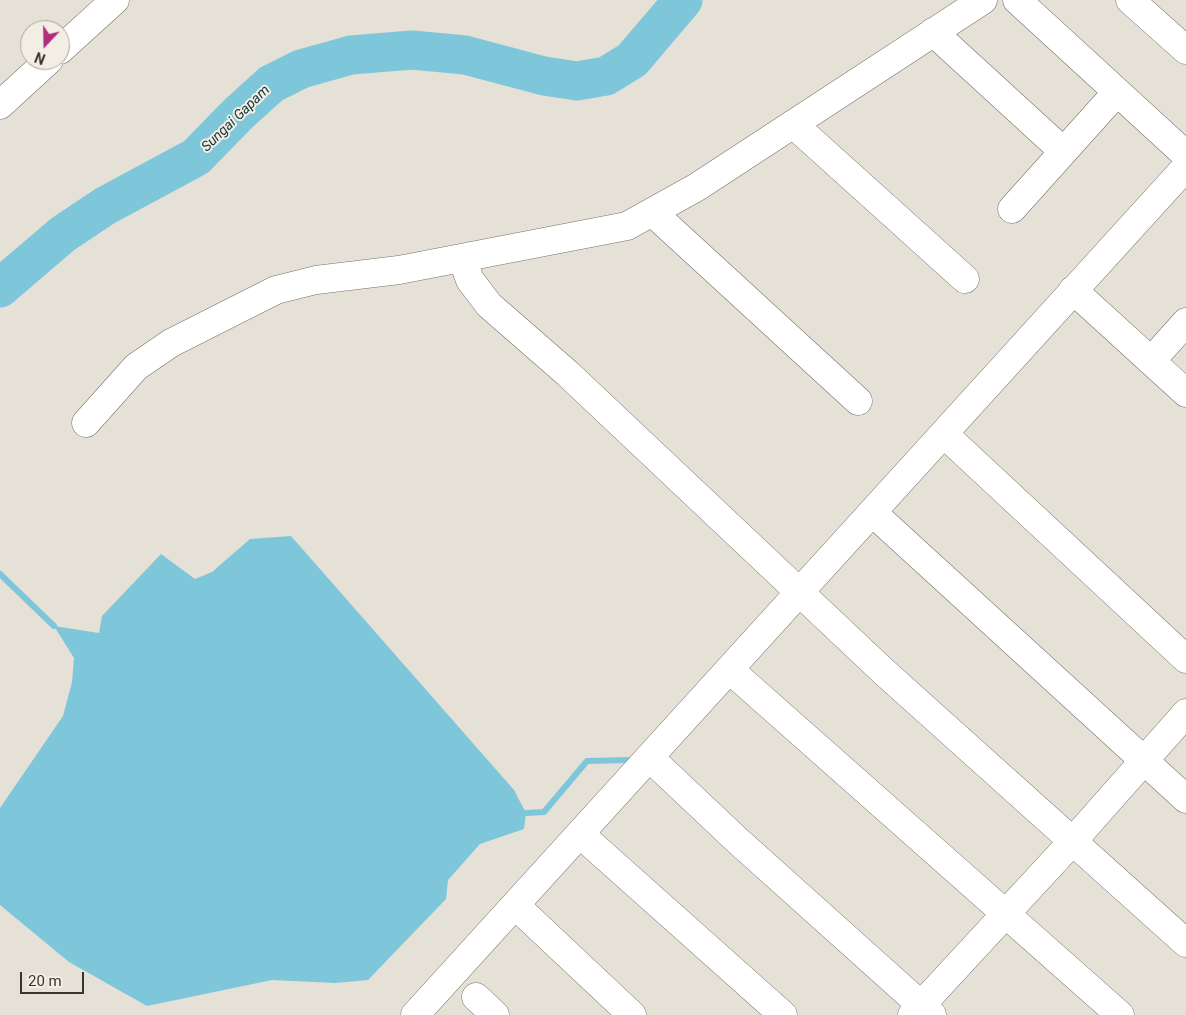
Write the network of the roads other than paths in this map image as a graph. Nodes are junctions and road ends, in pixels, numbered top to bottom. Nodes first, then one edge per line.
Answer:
1 (115, 0) edge
2 (984, 0) edge
3 (1016, 0) edge
4 (1130, 0) edge
5 (933, 32) junction
6 (70, 41) edge
7 (1186, 50) edge
8 (38, 70) edge
9 (1117, 92) junction
10 (0, 105) edge
11 (793, 124) junction
12 (1063, 151) junction
13 (1186, 155) edge
14 (1186, 167) edge
15 (1012, 209) dead end
16 (652, 212) junction
17 (462, 258) junction
18 (965, 279) dead end
19 (1073, 290) junction
20 (1186, 322) edge
21 (1151, 361) junction
22 (1186, 393) edge
23 (858, 401) dead end
24 (86, 423) dead end
25 (944, 434) junction
26 (873, 513) junction
27 (801, 592) junction
28 (1186, 659) edge
29 (730, 670) junction
30 (1186, 713) edge
31 (650, 758) junction
32 (1143, 762) junction
33 (1186, 799) edge
34 (580, 834) junction
35 (1072, 842) junction
36 (515, 906) junction
37 (1006, 914) junction
38 (1186, 943) edge
39 (922, 1012) edge
40 (415, 1015) edge
41 (632, 1015) edge
42 (783, 1015) edge
43 (1120, 1015) edge

1 - 6 street
2 - 5 street
3 - 9 street
4 - 7 street
5 - 11 street
5 - 12 street
8 - 10 street
9 - 12 street
9 - 13 street
11 - 16 street
11 - 18 street
12 - 15 street
14 - 19 street
16 - 17 street
16 - 23 street
17 - 24 street
17 - 27 street
19 - 21 street
19 - 25 street
20 - 21 street
21 - 22 street
25 - 26 street
25 - 28 street
26 - 27 street
26 - 32 street
27 - 29 street
27 - 35 street
29 - 31 street
29 - 37 street
30 - 32 street
31 - 34 street
31 - 39 street
32 - 33 street
32 - 35 street
34 - 36 street
34 - 42 street
35 - 37 street
35 - 38 street
36 - 40 street
36 - 41 street
37 - 39 street
37 - 43 street

